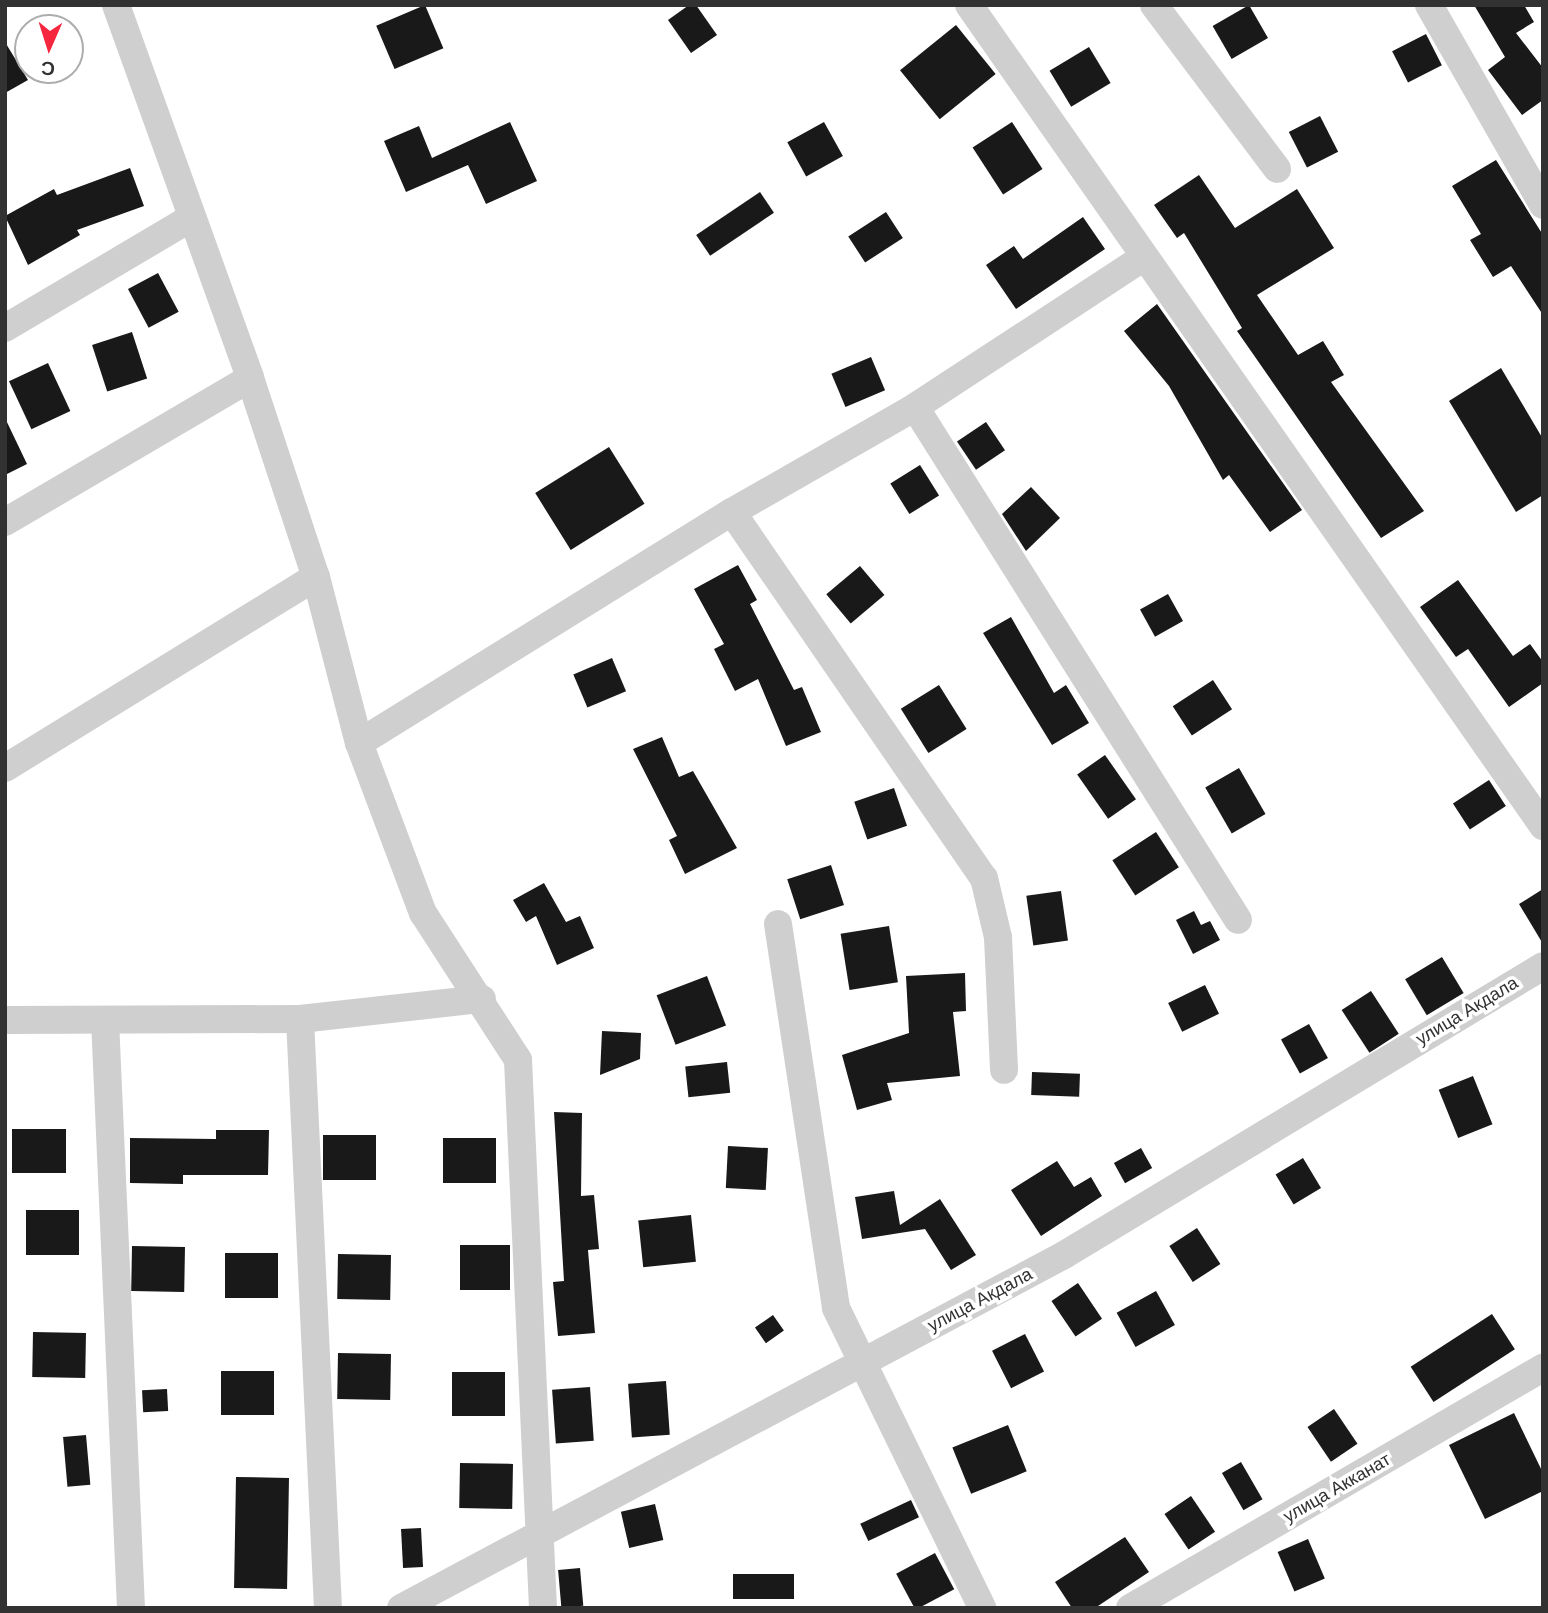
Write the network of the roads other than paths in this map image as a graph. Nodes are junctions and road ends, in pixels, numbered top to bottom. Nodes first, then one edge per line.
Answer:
1 (116, 5) edge
2 (969, 5) edge
3 (1154, 5) edge
4 (1429, 5) edge
5 (1277, 169) dead end
6 (1543, 205) edge
7 (190, 219) junction
8 (1141, 259) junction
9 (5, 328) edge
10 (250, 378) junction
11 (915, 407) junction
12 (732, 512) junction
13 (5, 522) edge
14 (316, 577) junction
15 (359, 743) junction
16 (5, 768) edge
17 (1543, 827) edge
18 (1237, 920) dead end
19 (778, 924) dead end
20 (1543, 966) edge
21 (482, 999) junction
22 (300, 1018) junction
23 (5, 1020) edge
24 (105, 1020) junction
25 (1004, 1070) dead end
26 (865, 1361) junction
27 (1543, 1368) edge
28 (540, 1534) junction
29 (131, 1608) edge
30 (328, 1608) edge
31 (401, 1608) edge
32 (543, 1608) edge
33 (982, 1608) edge
34 (1130, 1608) edge

1 - 7 street
2 - 8 street
3 - 5 street
4 - 6 street
7 - 9 street
7 - 10 street
8 - 11 street
8 - 17 street
10 - 13 street
10 - 14 street
11 - 12 street
11 - 18 street
12 - 15 street
12 - 25 street
14 - 15 street
14 - 16 street
15 - 21 street
19 - 26 street
20 - 26 street, улица Акдала
21 - 22 street
21 - 28 street
22 - 24 street
22 - 30 street
23 - 24 street
24 - 29 street
26 - 28 street, улица Акдала
26 - 33 street
27 - 34 street, улица Акканат
28 - 31 street, улица Акдала
28 - 32 street

